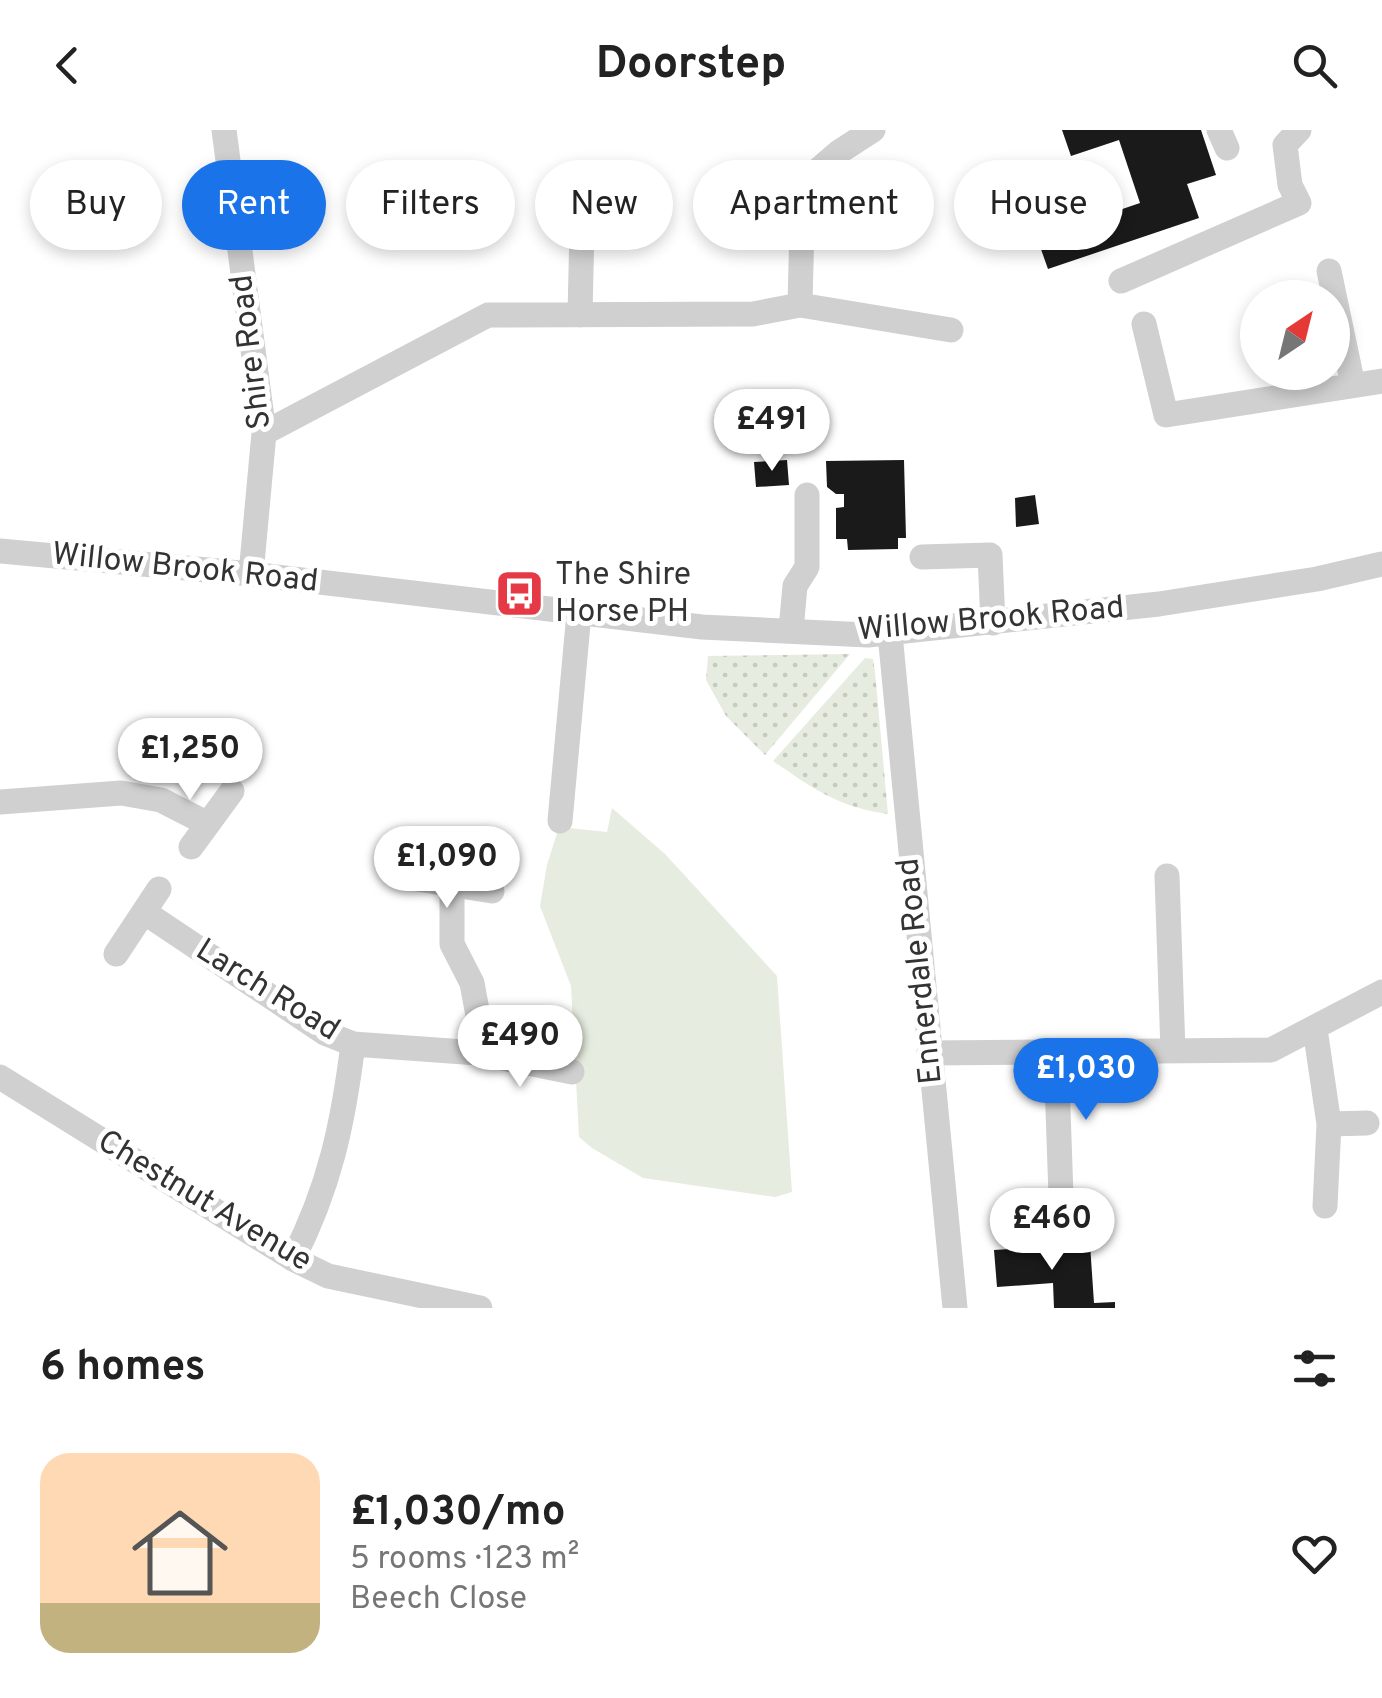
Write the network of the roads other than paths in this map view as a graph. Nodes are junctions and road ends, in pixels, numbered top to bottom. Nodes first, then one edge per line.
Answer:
1 (224, 130) edge
2 (873, 130) edge
3 (1299, 130) edge
4 (581, 250) edge
5 (1329, 271) dead end
6 (1121, 281) dead end
7 (800, 305) junction
8 (580, 315) junction
9 (1144, 324) dead end
10 (952, 330) dead end
11 (1382, 381) edge
12 (1353, 385) junction
13 (264, 433) junction
14 (808, 495) dead end
15 (0, 551) edge
16 (922, 557) dead end
17 (1382, 564) edge
18 (252, 574) junction
19 (579, 614) junction
20 (993, 623) junction
21 (791, 630) junction
22 (890, 634) junction
23 (232, 791) dead end
24 (0, 802) edge
25 (560, 821) dead end
26 (208, 824) junction
27 (191, 847) dead end
28 (1167, 876) dead end
29 (411, 878) dead end
30 (452, 884) junction
31 (159, 889) dead end
32 (492, 890) dead end
33 (144, 912) junction
34 (116, 954) dead end
35 (1382, 992) edge
36 (1315, 1028) junction
37 (353, 1044) junction
38 (1173, 1051) junction
39 (1056, 1052) junction
40 (929, 1053) junction
41 (478, 1054) junction
42 (572, 1072) dead end
43 (0, 1077) edge
44 (1367, 1123) dead end
45 (1329, 1124) junction
46 (1061, 1196) dead end
47 (1325, 1206) dead end
48 (293, 1259) junction
49 (480, 1308) edge
50 (954, 1308) edge

1 - 13 street, Shire Road
2 - 7 street
3 - 6 street
4 - 8 street
5 - 12 street
7 - 8 street
7 - 10 street
8 - 13 street
9 - 12 street
11 - 12 street
13 - 18 street, Shire Road
14 - 21 street
15 - 18 street, Willow Brook Road
16 - 20 street
17 - 20 street, Willow Brook Road
18 - 19 street, Willow Brook Road
19 - 21 street, Willow Brook Road
19 - 25 street
20 - 22 street, Willow Brook Road
21 - 22 street, Willow Brook Road
22 - 40 street, Ennerdale Road
23 - 26 street
24 - 26 street
26 - 27 street
28 - 38 street
29 - 30 street
30 - 32 street
30 - 41 street
31 - 33 street
33 - 34 street
33 - 37 street, Larch Road
35 - 36 street
36 - 38 street
36 - 45 street
37 - 41 street
37 - 48 street, Larch Road
38 - 39 street
39 - 40 street
39 - 46 street
40 - 50 street, Ennerdale Road
41 - 42 street
43 - 48 street, Chestnut Avenue
44 - 45 street
45 - 47 street
48 - 49 street, Chestnut Avenue

